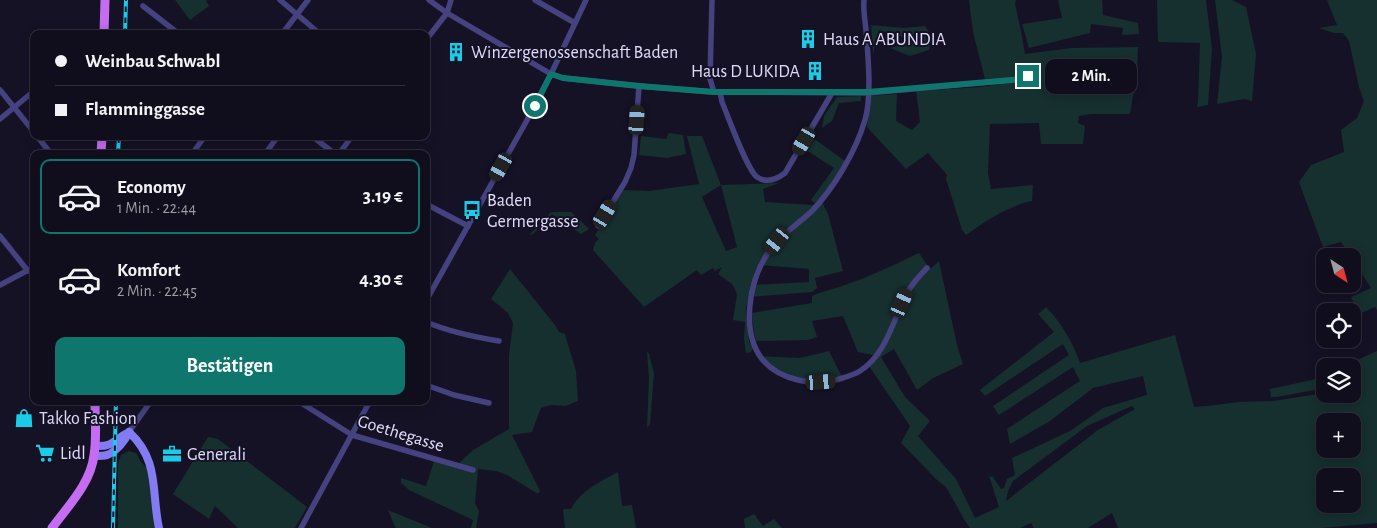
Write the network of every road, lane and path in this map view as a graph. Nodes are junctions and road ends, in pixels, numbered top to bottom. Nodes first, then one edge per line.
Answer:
1 (105, 0) edge
2 (280, 0) edge
3 (308, 0) edge
4 (429, 0) edge
5 (451, 0) edge
6 (535, 0) edge
7 (586, 0) edge
8 (712, 0) edge
9 (864, 0) edge
10 (143, 6) dead end
11 (447, 13) junction
12 (297, 14) junction
13 (575, 23) junction
14 (104, 30) edge
15 (174, 30) edge
16 (285, 30) edge
17 (315, 30) edge
18 (430, 35) edge
19 (551, 74) junction
20 (1028, 76) dead end
21 (639, 86) junction
22 (0, 90) edge
23 (717, 92) junction
24 (868, 92) junction
25 (832, 93) junction
26 (30, 94) edge
27 (14, 108) junction
28 (0, 119) edge
29 (30, 127) edge
30 (40, 140) edge
31 (318, 140) edge
32 (349, 140) edge
33 (48, 150) edge
34 (331, 150) edge
35 (340, 150) edge
36 (430, 206) edge
37 (468, 226) junction
38 (598, 226) dead end
39 (0, 236) edge
40 (927, 268) dead end
41 (28, 271) joint
42 (0, 285) edge
43 (430, 294) edge
44 (430, 324) edge
45 (499, 341) dead end
46 (430, 386) edge
47 (489, 403) dead end
48 (95, 405) edge
49 (148, 405) edge
50 (304, 405) edge
51 (368, 405) edge
52 (129, 432) junction
53 (352, 435) junction
54 (94, 451) junction
55 (472, 470) dead end
56 (52, 528) edge
57 (159, 528) edge
58 (301, 528) edge

1 - 14 main road
2 - 12 street
3 - 12 street
4 - 11 street
5 - 11 street
6 - 13 street
7 - 13 street
8 - 23 street
9 - 24 street
10 - 15 street
11 - 18 street
11 - 19 street
12 - 16 street
12 - 17 street
13 - 19 street
19 - 21 street
19 - 37 street
20 - 24 street
21 - 23 street
21 - 38 street
22 - 27 street
23 - 25 street
23 - 25 street
24 - 25 street
24 - 40 street
26 - 27 street
27 - 28 street
27 - 29 street
30 - 33 street
31 - 34 street
32 - 35 street
36 - 37 street
37 - 43 street
39 - 41 street
41 - 42 street
44 - 45 street
46 - 47 street
48 - 54 main road
49 - 52 street
50 - 53 street, Goethegasse
51 - 53 street
52 - 54 main road
52 - 57 main road
53 - 55 street, Goethegasse
53 - 58 street
54 - 56 main road

